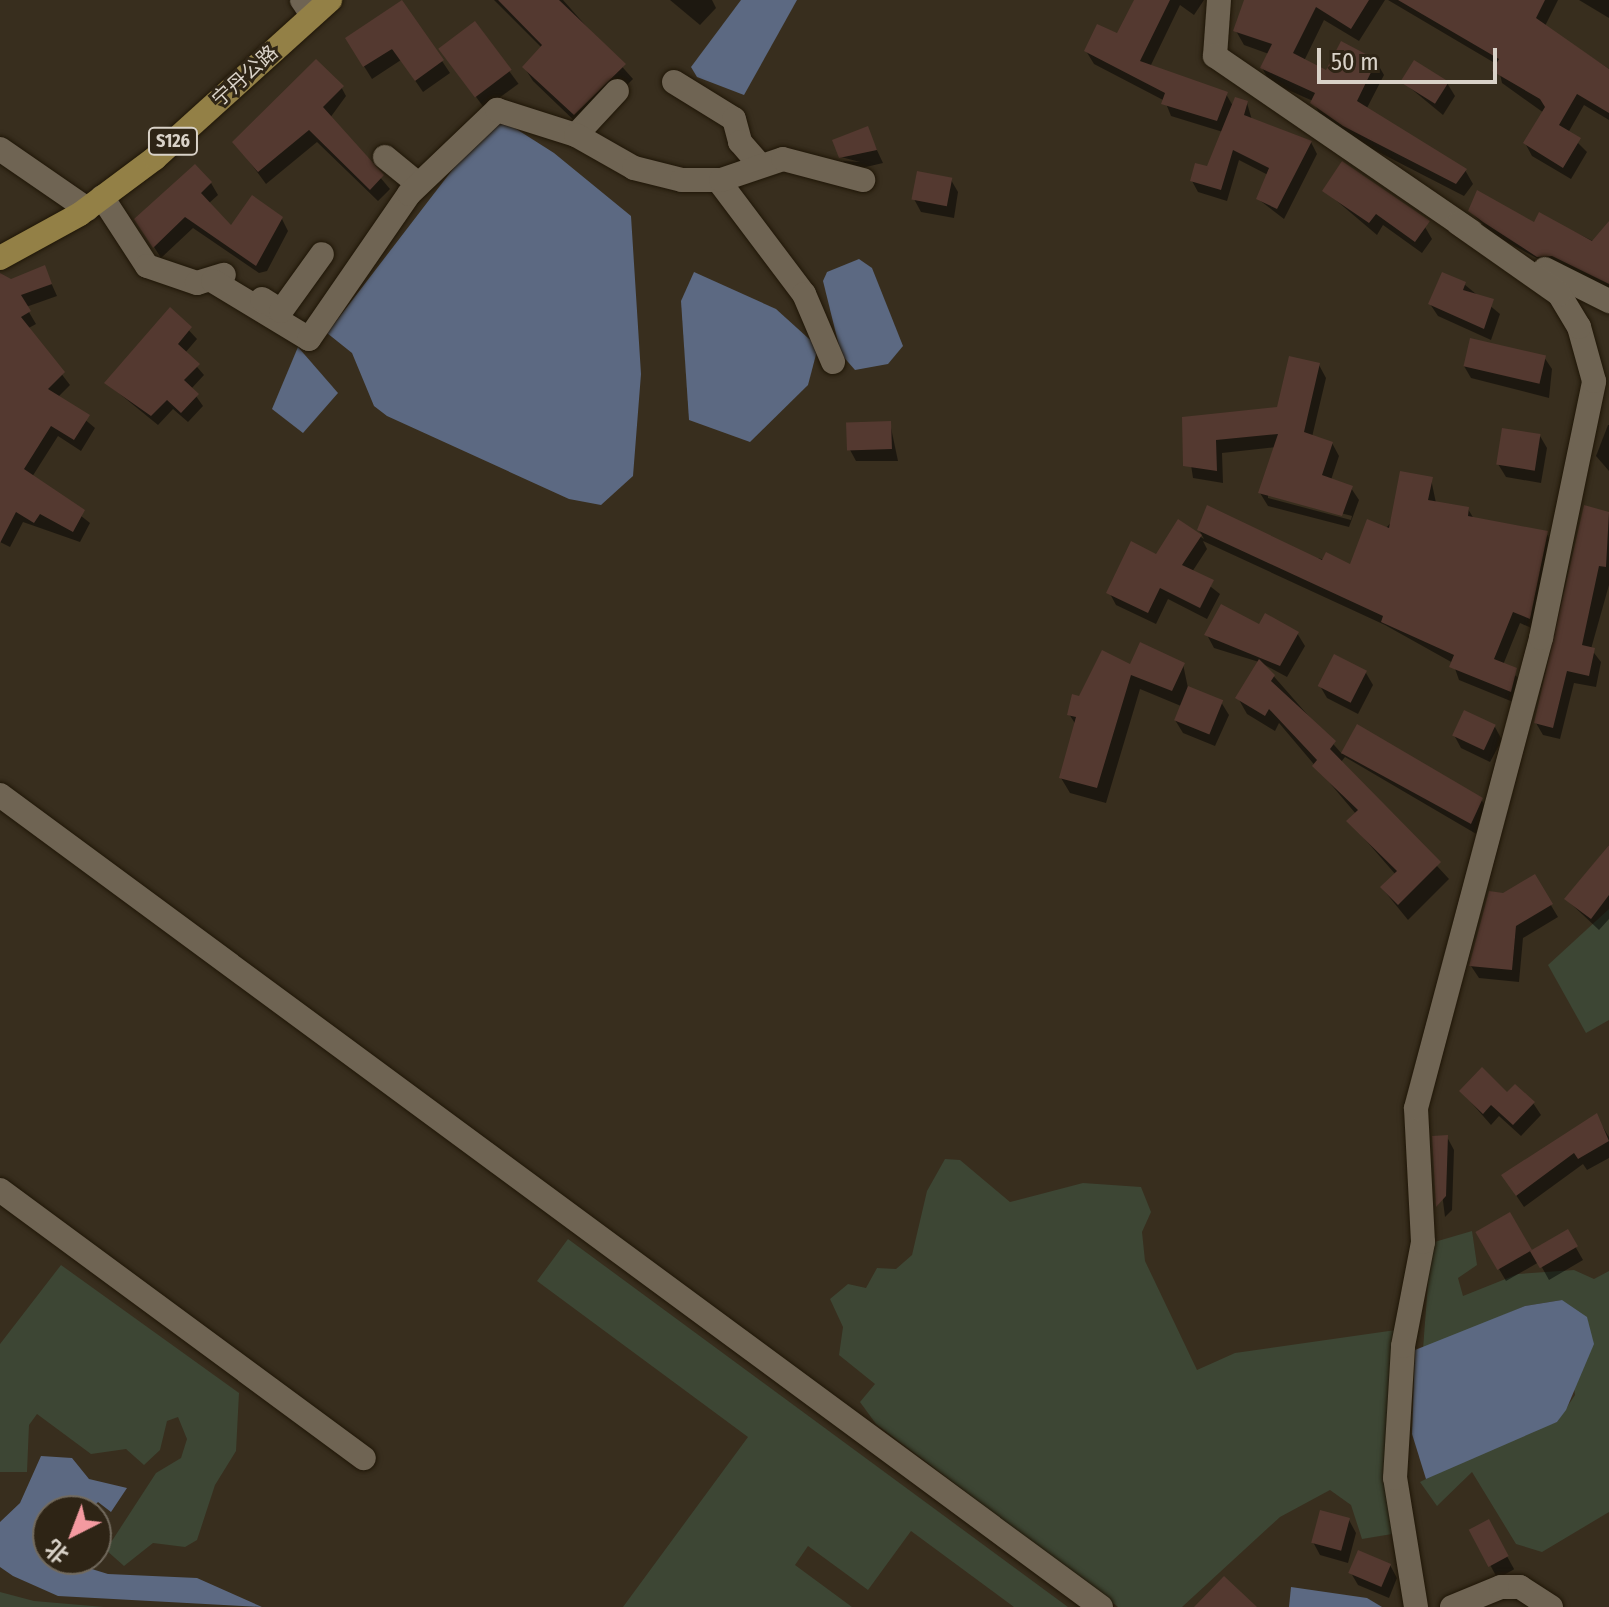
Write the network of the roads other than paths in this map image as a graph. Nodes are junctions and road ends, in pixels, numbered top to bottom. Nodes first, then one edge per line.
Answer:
1 (1219, 0) edge
2 (315, 5) edge
3 (674, 82) dead end
4 (617, 91) dead end
5 (576, 135) junction
6 (0, 149) edge
7 (385, 157) dead end
8 (759, 164) junction
9 (718, 180) junction
10 (863, 180) dead end
11 (418, 184) junction
12 (94, 203) junction
13 (1458, 223) junction
14 (322, 254) dead end
15 (0, 258) edge
16 (213, 281) junction
17 (1609, 301) edge
18 (833, 362) dead end
19 (0, 795) edge
20 (0, 1190) edge
21 (364, 1458) dead end
22 (1101, 1607) edge
23 (1416, 1607) edge
24 (1452, 1607) edge
25 (1551, 1607) edge

1 - 13 street
2 - 12 main road, 宁丹公路 / S126
3 - 8 street
4 - 5 street
5 - 9 street
5 - 11 street
6 - 12 street
7 - 11 street
8 - 9 street
8 - 10 street
9 - 18 street
11 - 16 street
12 - 15 main road, 宁丹公路 / S126
12 - 16 street
13 - 17 street
13 - 23 street
14 - 16 street
19 - 22 street
20 - 21 street
24 - 25 street

